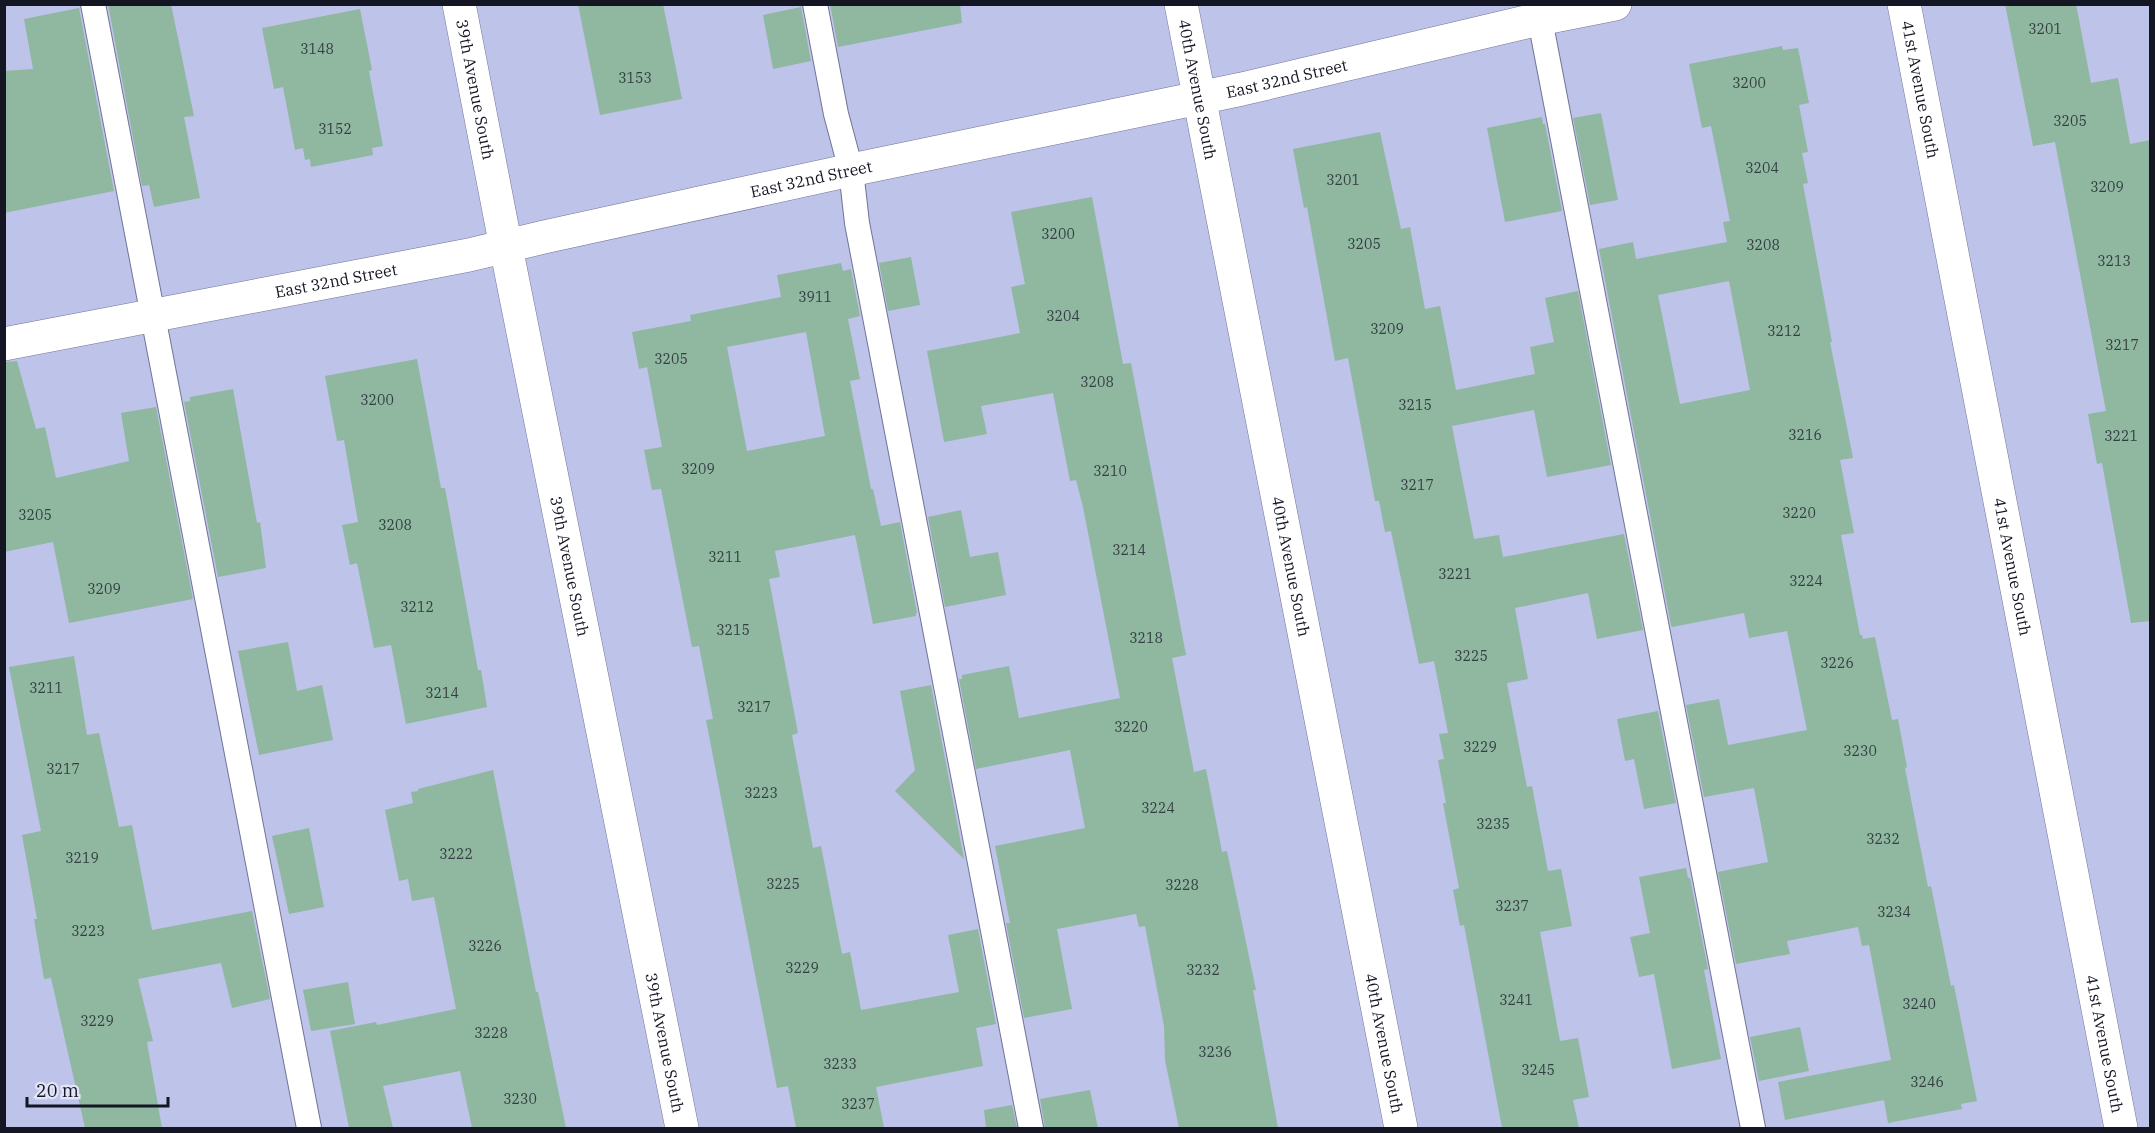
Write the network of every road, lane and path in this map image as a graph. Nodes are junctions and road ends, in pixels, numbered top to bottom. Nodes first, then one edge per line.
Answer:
1 (93, 4) edge
2 (459, 4) edge
3 (815, 4) edge
4 (1181, 4) edge
5 (1615, 4) edge
6 (1904, 4) edge
7 (1538, 12) edge
8 (1199, 98) junction
9 (851, 170) junction
10 (506, 247) junction
11 (151, 315) junction
12 (4, 344) edge
13 (309, 1128) edge
14 (682, 1128) edge
15 (1031, 1128) edge
16 (1401, 1128) edge
17 (1753, 1128) edge
18 (2121, 1128) edge

1 - 11 lane
2 - 10 street, 39th Avenue South
3 - 9 lane
4 - 8 street, 40th Avenue South
5 - 7 street, East 32nd Street
6 - 18 street, 41st Avenue South
7 - 8 street, East 32nd Street
7 - 17 lane
8 - 9 street, East 32nd Street
8 - 16 street, 40th Avenue South
9 - 10 street, East 32nd Street
9 - 15 lane
10 - 11 street, East 32nd Street
10 - 14 street, 39th Avenue South
11 - 12 street, East 32nd Street
11 - 13 lane

